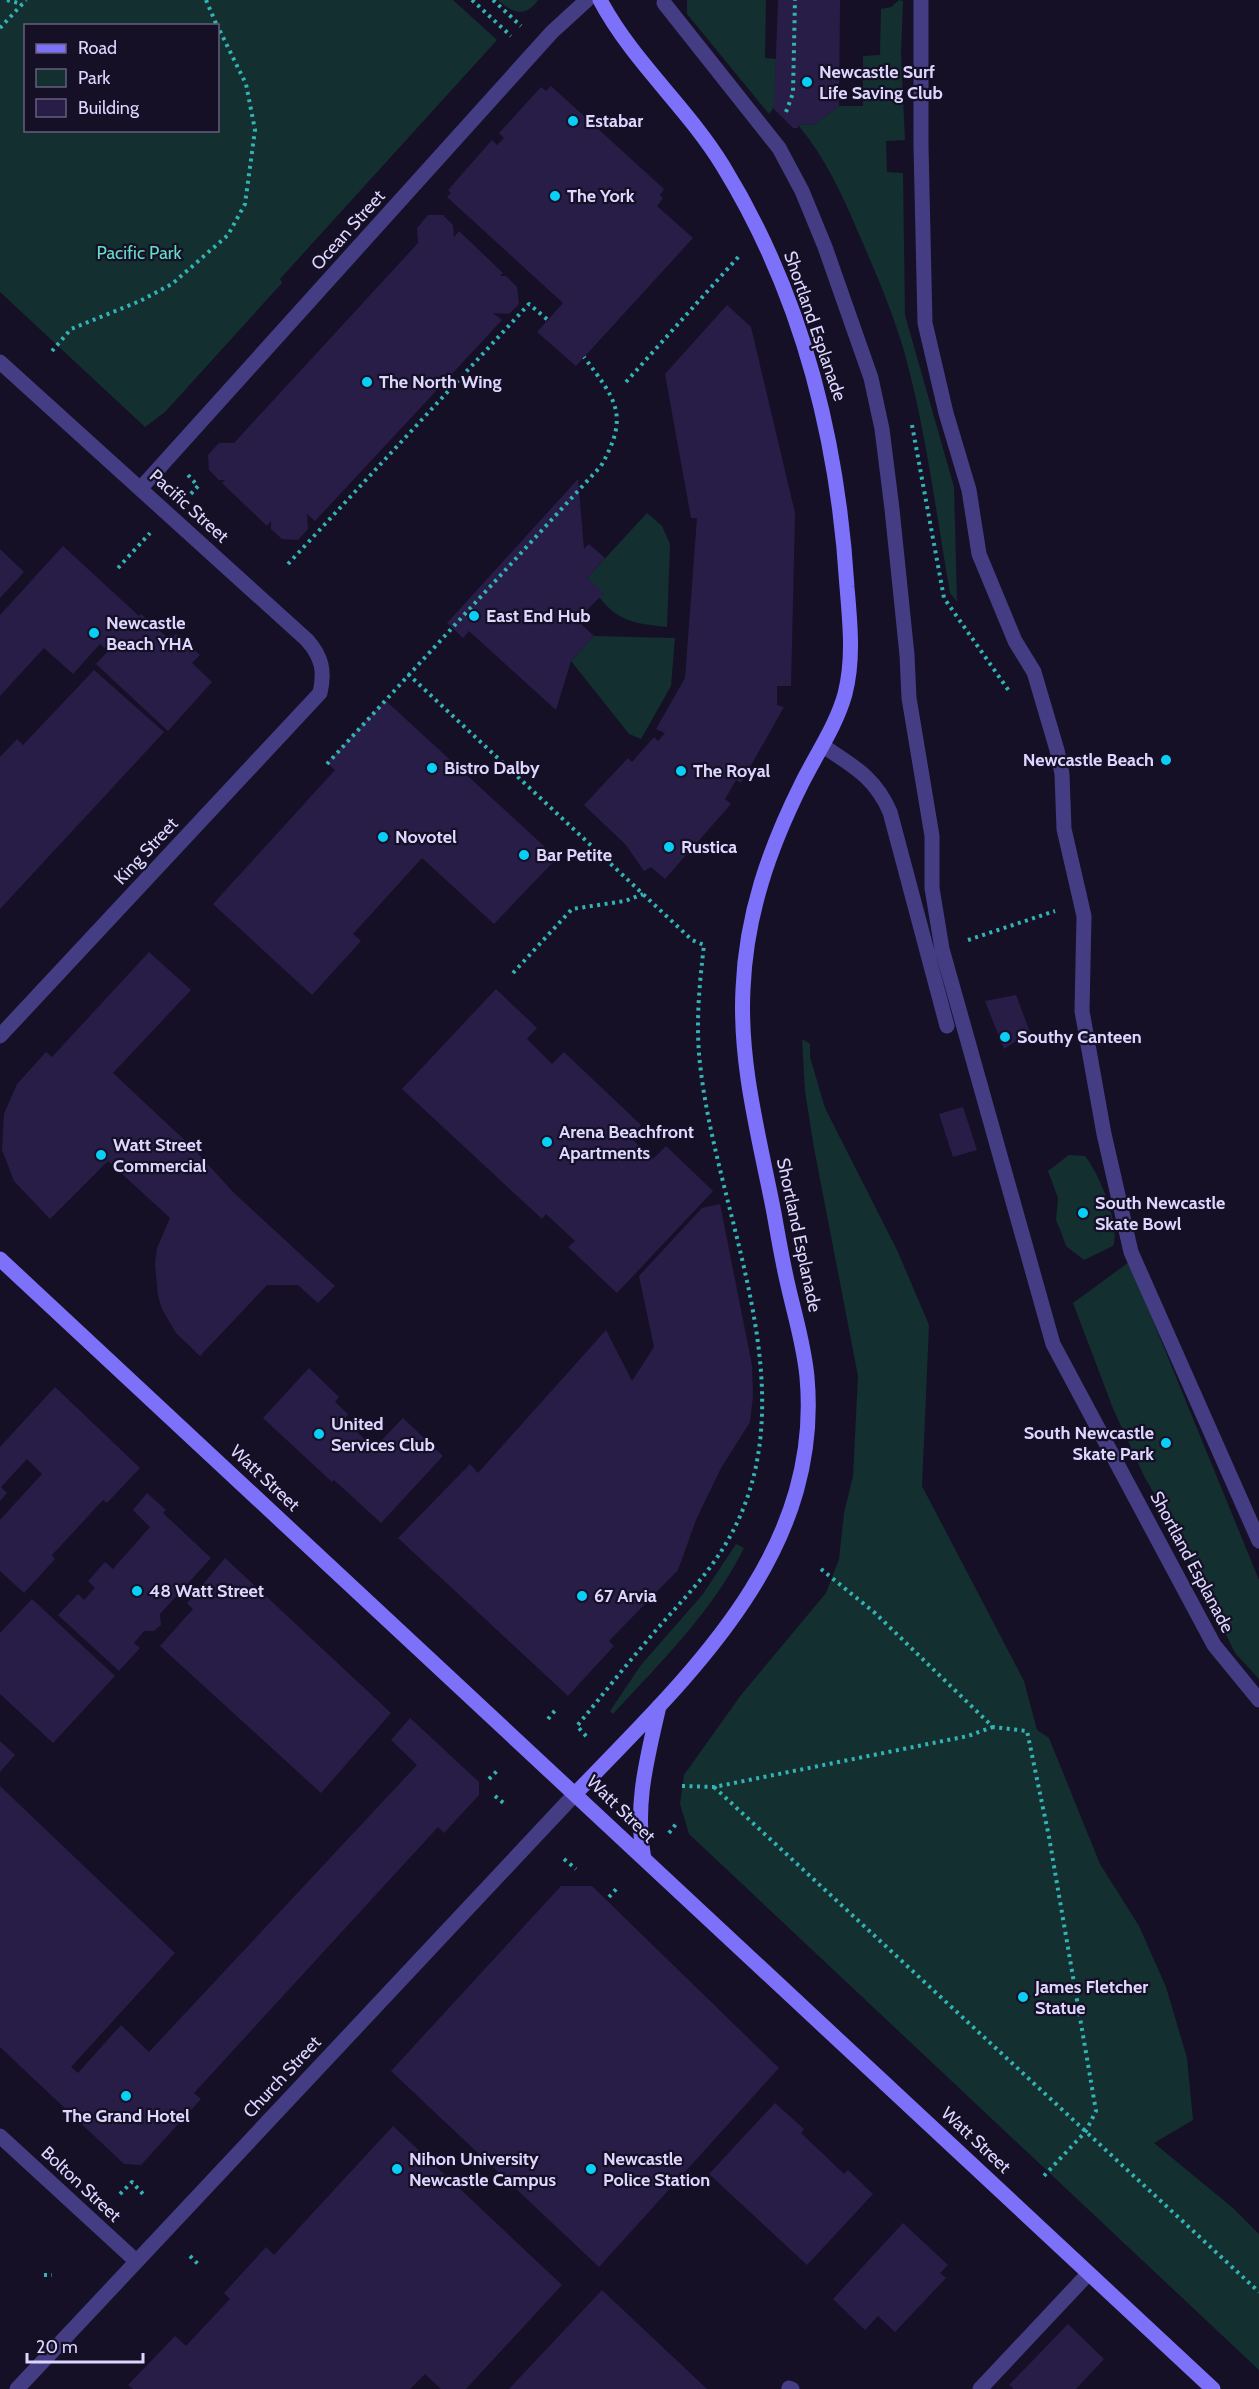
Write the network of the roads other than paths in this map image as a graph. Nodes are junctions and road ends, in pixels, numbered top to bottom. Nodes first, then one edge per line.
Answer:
1 (587, 0) edge
2 (600, 0) edge
3 (921, 0) edge
4 (664, 3) dead end
5 (0, 362) edge
6 (140, 489) junction
7 (320, 693) joint
8 (823, 746) junction
9 (947, 1026) dead end
10 (0, 1036) edge
11 (0, 1259) edge
12 (1259, 1541) edge
13 (1259, 1700) edge
14 (660, 1704) junction
15 (576, 1793) junction
16 (644, 1859) junction
17 (0, 2136) edge
18 (136, 2261) junction
19 (1088, 2274) junction
20 (17, 2389) edge
21 (980, 2389) edge
22 (1213, 2389) edge

1 - 6 street, Ocean Street
2 - 8 street, Shortland Esplanade
3 - 12 street
4 - 13 street, Shortland Esplanade
5 - 6 street, Pacific Street
6 - 7 street, Pacific Street
7 - 10 street, King Street
8 - 9 street
8 - 14 street, Shortland Esplanade
11 - 15 street, Watt Street
14 - 15 street, Shortland Esplanade
14 - 16 street, Shortland Esplanade
15 - 16 street, Watt Street
15 - 18 street, Church Street
16 - 19 street, Watt Street
17 - 18 street, Bolton Street
18 - 20 street, Church Street
19 - 21 street
19 - 22 street, Watt Street

